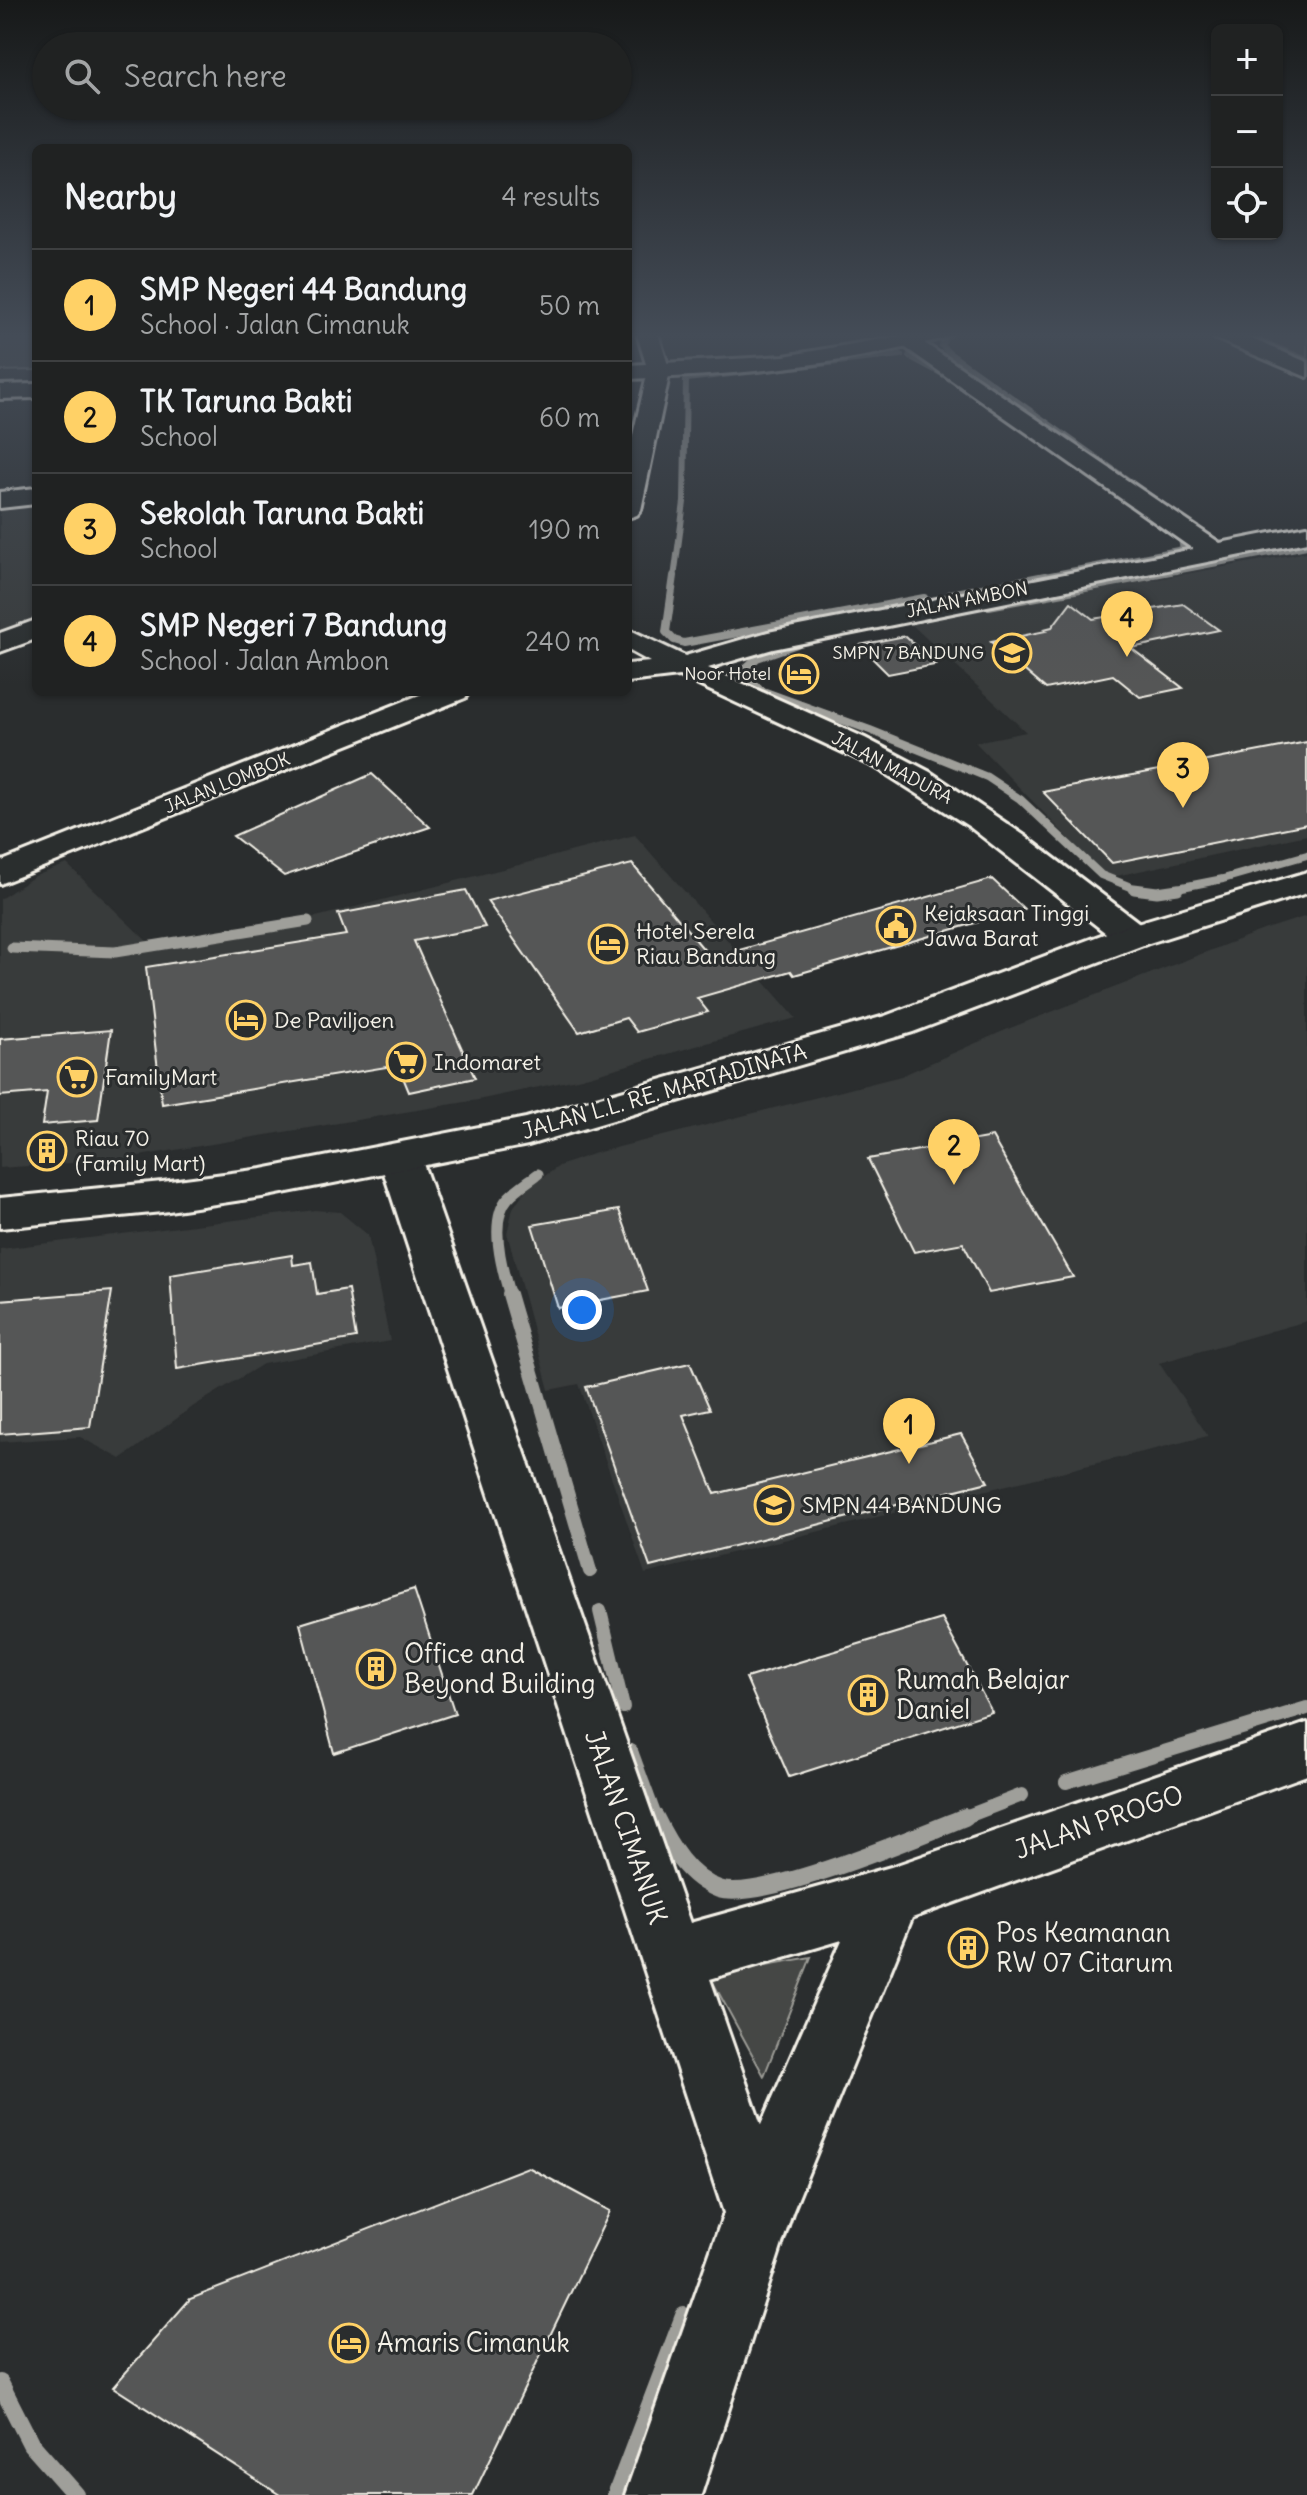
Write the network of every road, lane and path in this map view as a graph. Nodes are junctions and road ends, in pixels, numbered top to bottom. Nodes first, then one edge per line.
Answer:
1 (641, 450) edge
2 (1067, 450) edge
3 (632, 492) edge
4 (32, 496) edge
5 (0, 500) edge
6 (1307, 534) edge
7 (1215, 552) junction
8 (32, 631) edge
9 (632, 640) edge
10 (0, 643) edge
11 (679, 667) junction
12 (632, 673) edge
13 (430, 696) edge
14 (0, 874) edge
15 (1307, 882) edge
16 (1133, 936) junction
17 (400, 1158) junction
18 (0, 1213) edge
19 (1307, 1749) edge
20 (891, 1896) junction
21 (671, 1959) junction
22 (758, 2213) junction
23 (663, 2495) edge

1 - 3 street
2 - 7 street
4 - 5 street
6 - 7 street, JALAN AMBON
7 - 11 street, JALAN AMBON
8 - 10 street
9 - 11 street, JALAN MADURA
11 - 12 street, JALAN AMBON
11 - 16 street, JALAN MADURA
13 - 14 street, JALAN LOMBOK
15 - 16 street, JALAN L.L. RE. MARTADINATA
16 - 17 street, JALAN L.L. RE. MARTADINATA
17 - 18 street, JALAN L.L. RE. MARTADINATA
17 - 21 street, JALAN CIMANUK
19 - 20 street, JALAN PROGO
20 - 21 street, JALAN PROGO
20 - 22 street
21 - 22 street, JALAN CIMANUK
22 - 23 street

